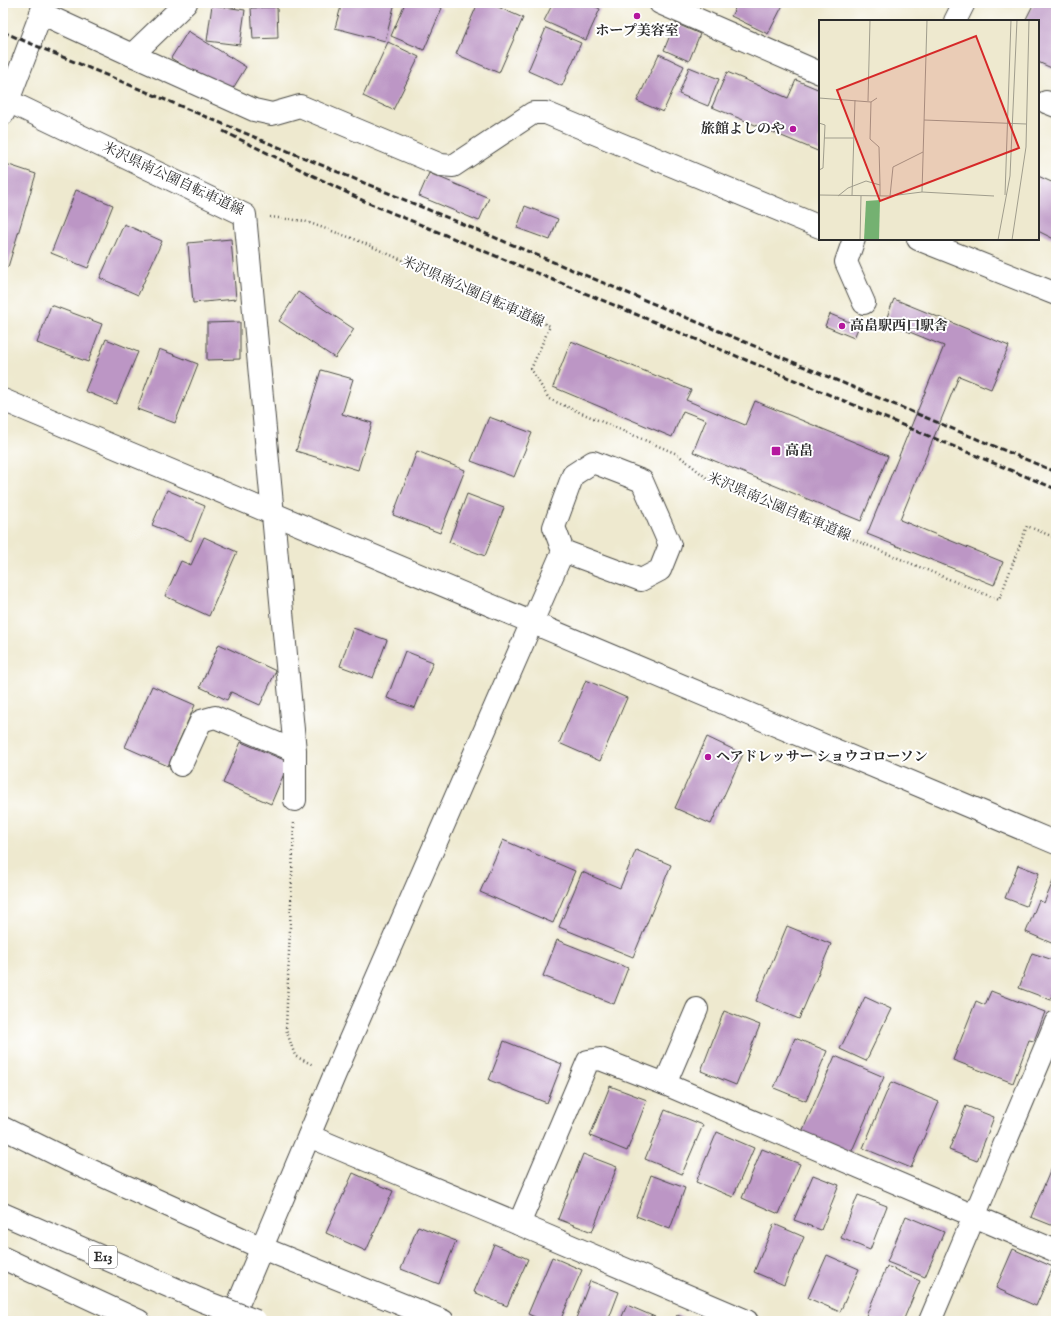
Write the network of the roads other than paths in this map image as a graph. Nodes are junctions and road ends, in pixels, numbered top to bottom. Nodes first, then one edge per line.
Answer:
1 (186, 3) edge
2 (660, 3) edge
3 (964, 3) edge
4 (43, 8) edge
5 (956, 20) edge
6 (132, 55) junction
7 (819, 73) edge
8 (5, 105) edge
9 (819, 227) edge
10 (852, 240) edge
11 (921, 240) edge
12 (1056, 294) edge
13 (864, 303) dead end
14 (3, 400) edge
15 (274, 513) junction
16 (563, 551) junction
17 (532, 623) junction
18 (295, 751) junction
19 (181, 765) dead end
20 (295, 800) road end
21 (1056, 843) edge
22 (697, 1009) dead end
23 (1056, 1022) edge
24 (665, 1084) junction
25 (3, 1128) edge
26 (309, 1136) junction
27 (3, 1214) edge
28 (975, 1216) junction
29 (520, 1224) junction
30 (262, 1248) junction
31 (1056, 1251) edge
32 (3, 1258) edge
33 (139, 1321) edge
34 (231, 1321) edge
35 (256, 1321) edge
36 (443, 1321) edge
37 (747, 1321) edge
38 (930, 1321) edge

1 - 6 main road
2 - 7 main road
3 - 5 main road
4 - 6 main road
4 - 8 main road
6 - 9 main road
8 - 15 main road, 米沢県南公園自転車道線
10 - 13 main road
11 - 12 main road
14 - 15 main road
15 - 17 main road
15 - 18 main road
16 - 16 main road
16 - 17 main road
17 - 21 main road
17 - 26 main road
18 - 19 main road
18 - 20 main road
22 - 24 main road
23 - 28 main road
24 - 28 main road
24 - 29 main road
25 - 30 main road
26 - 29 main road
26 - 30 main road
27 - 35 main road, E13, bridge
28 - 31 main road
28 - 38 main road
29 - 37 main road
30 - 34 main road
30 - 36 main road
32 - 33 main road

